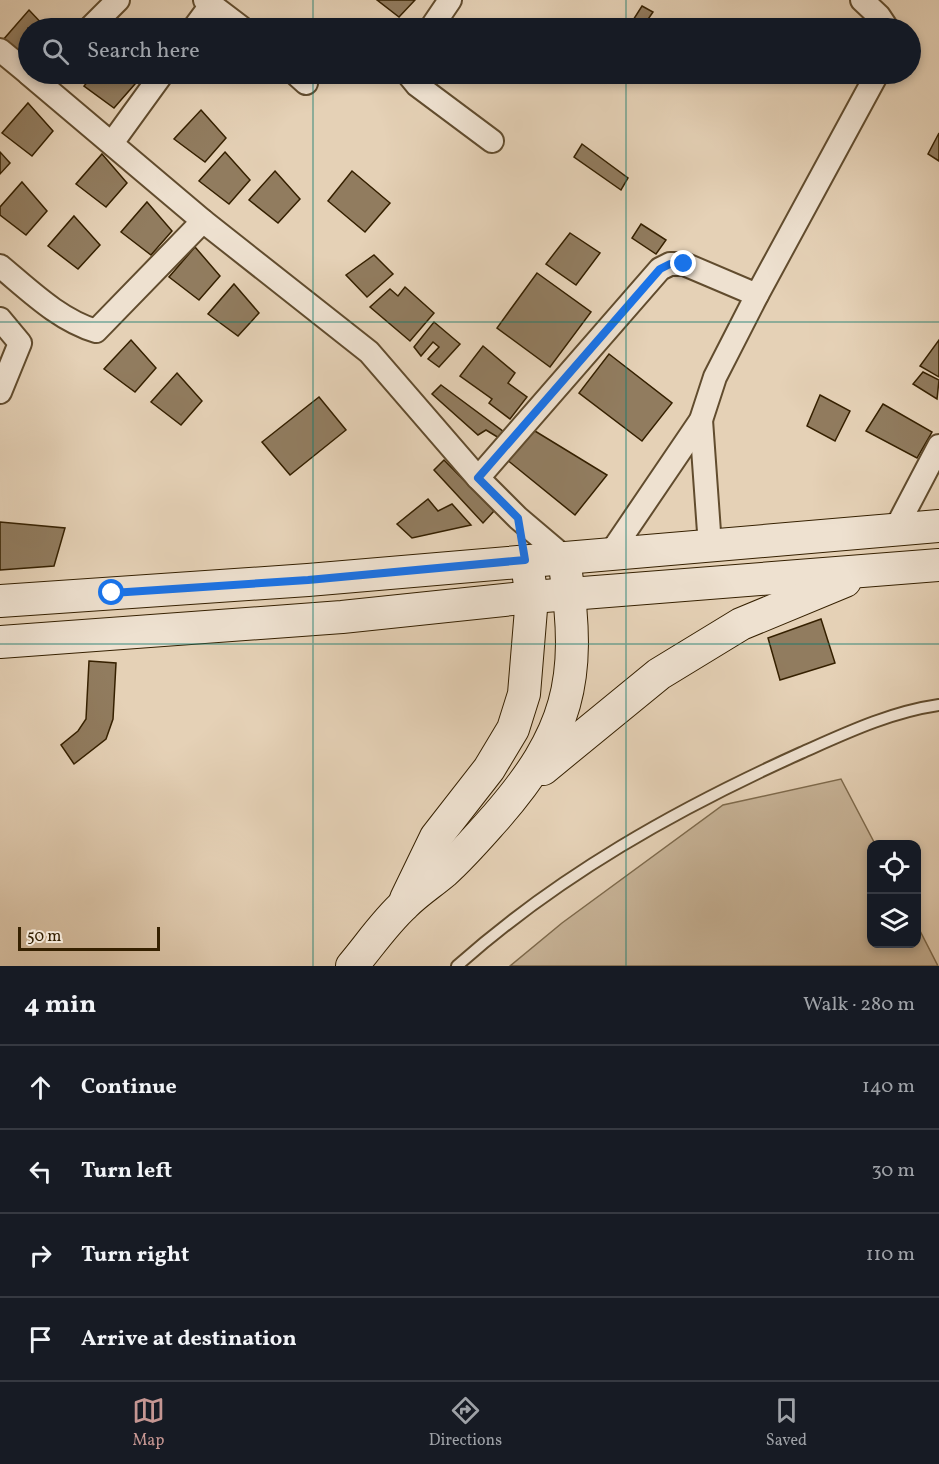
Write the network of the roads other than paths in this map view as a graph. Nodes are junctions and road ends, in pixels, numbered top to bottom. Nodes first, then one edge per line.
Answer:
1 (118, 0) edge
2 (450, 0) edge
3 (862, 0) edge
4 (208, 2) edge
5 (100, 18) edge
6 (199, 18) edge
7 (229, 18) edge
8 (438, 18) edge
9 (880, 18) edge
10 (0, 50) edge
11 (18, 63) edge
12 (45, 84) edge
13 (155, 84) edge
14 (416, 84) edge
15 (872, 84) edge
16 (492, 141) dead end
17 (112, 142) junction
18 (203, 221) junction
19 (0, 266) edge
20 (757, 295) junction
21 (0, 319) edge
22 (0, 392) edge
23 (701, 420) junction
24 (939, 446) edge
25 (478, 478) junction
26 (518, 518) junction
27 (939, 526) edge
28 (895, 530) junction
29 (710, 546) junction
30 (610, 554) junction
31 (564, 557) junction
32 (525, 560) junction
33 (939, 565) edge
34 (870, 570) junction
35 (569, 594) junction
36 (532, 597) junction
37 (0, 601) edge
38 (0, 642) edge
39 (939, 705) edge
40 (522, 787) junction
41 (404, 904) junction
42 (352, 966) edge
43 (457, 966) edge

1 - 5 street
2 - 8 street
3 - 9 street
4 - 6 street
4 - 7 street
10 - 11 street
12 - 17 street
13 - 17 street
14 - 16 street
15 - 20 street
17 - 18 street
18 - 19 street
18 - 25 street
20 - 23 street
20 - 25 street
21 - 22 street
23 - 29 street
23 - 30 street
24 - 28 street
25 - 26 street
26 - 31 street
26 - 32 street
27 - 28 main road
28 - 29 main road
29 - 30 main road
30 - 31 main road
31 - 32 main road
31 - 35 main road
32 - 36 main road
32 - 37 main road
33 - 34 main road
34 - 35 main road
34 - 40 main road
35 - 36 main road
35 - 40 main road
36 - 38 main road
36 - 41 main road
39 - 43 lane
40 - 41 main road
41 - 42 main road

